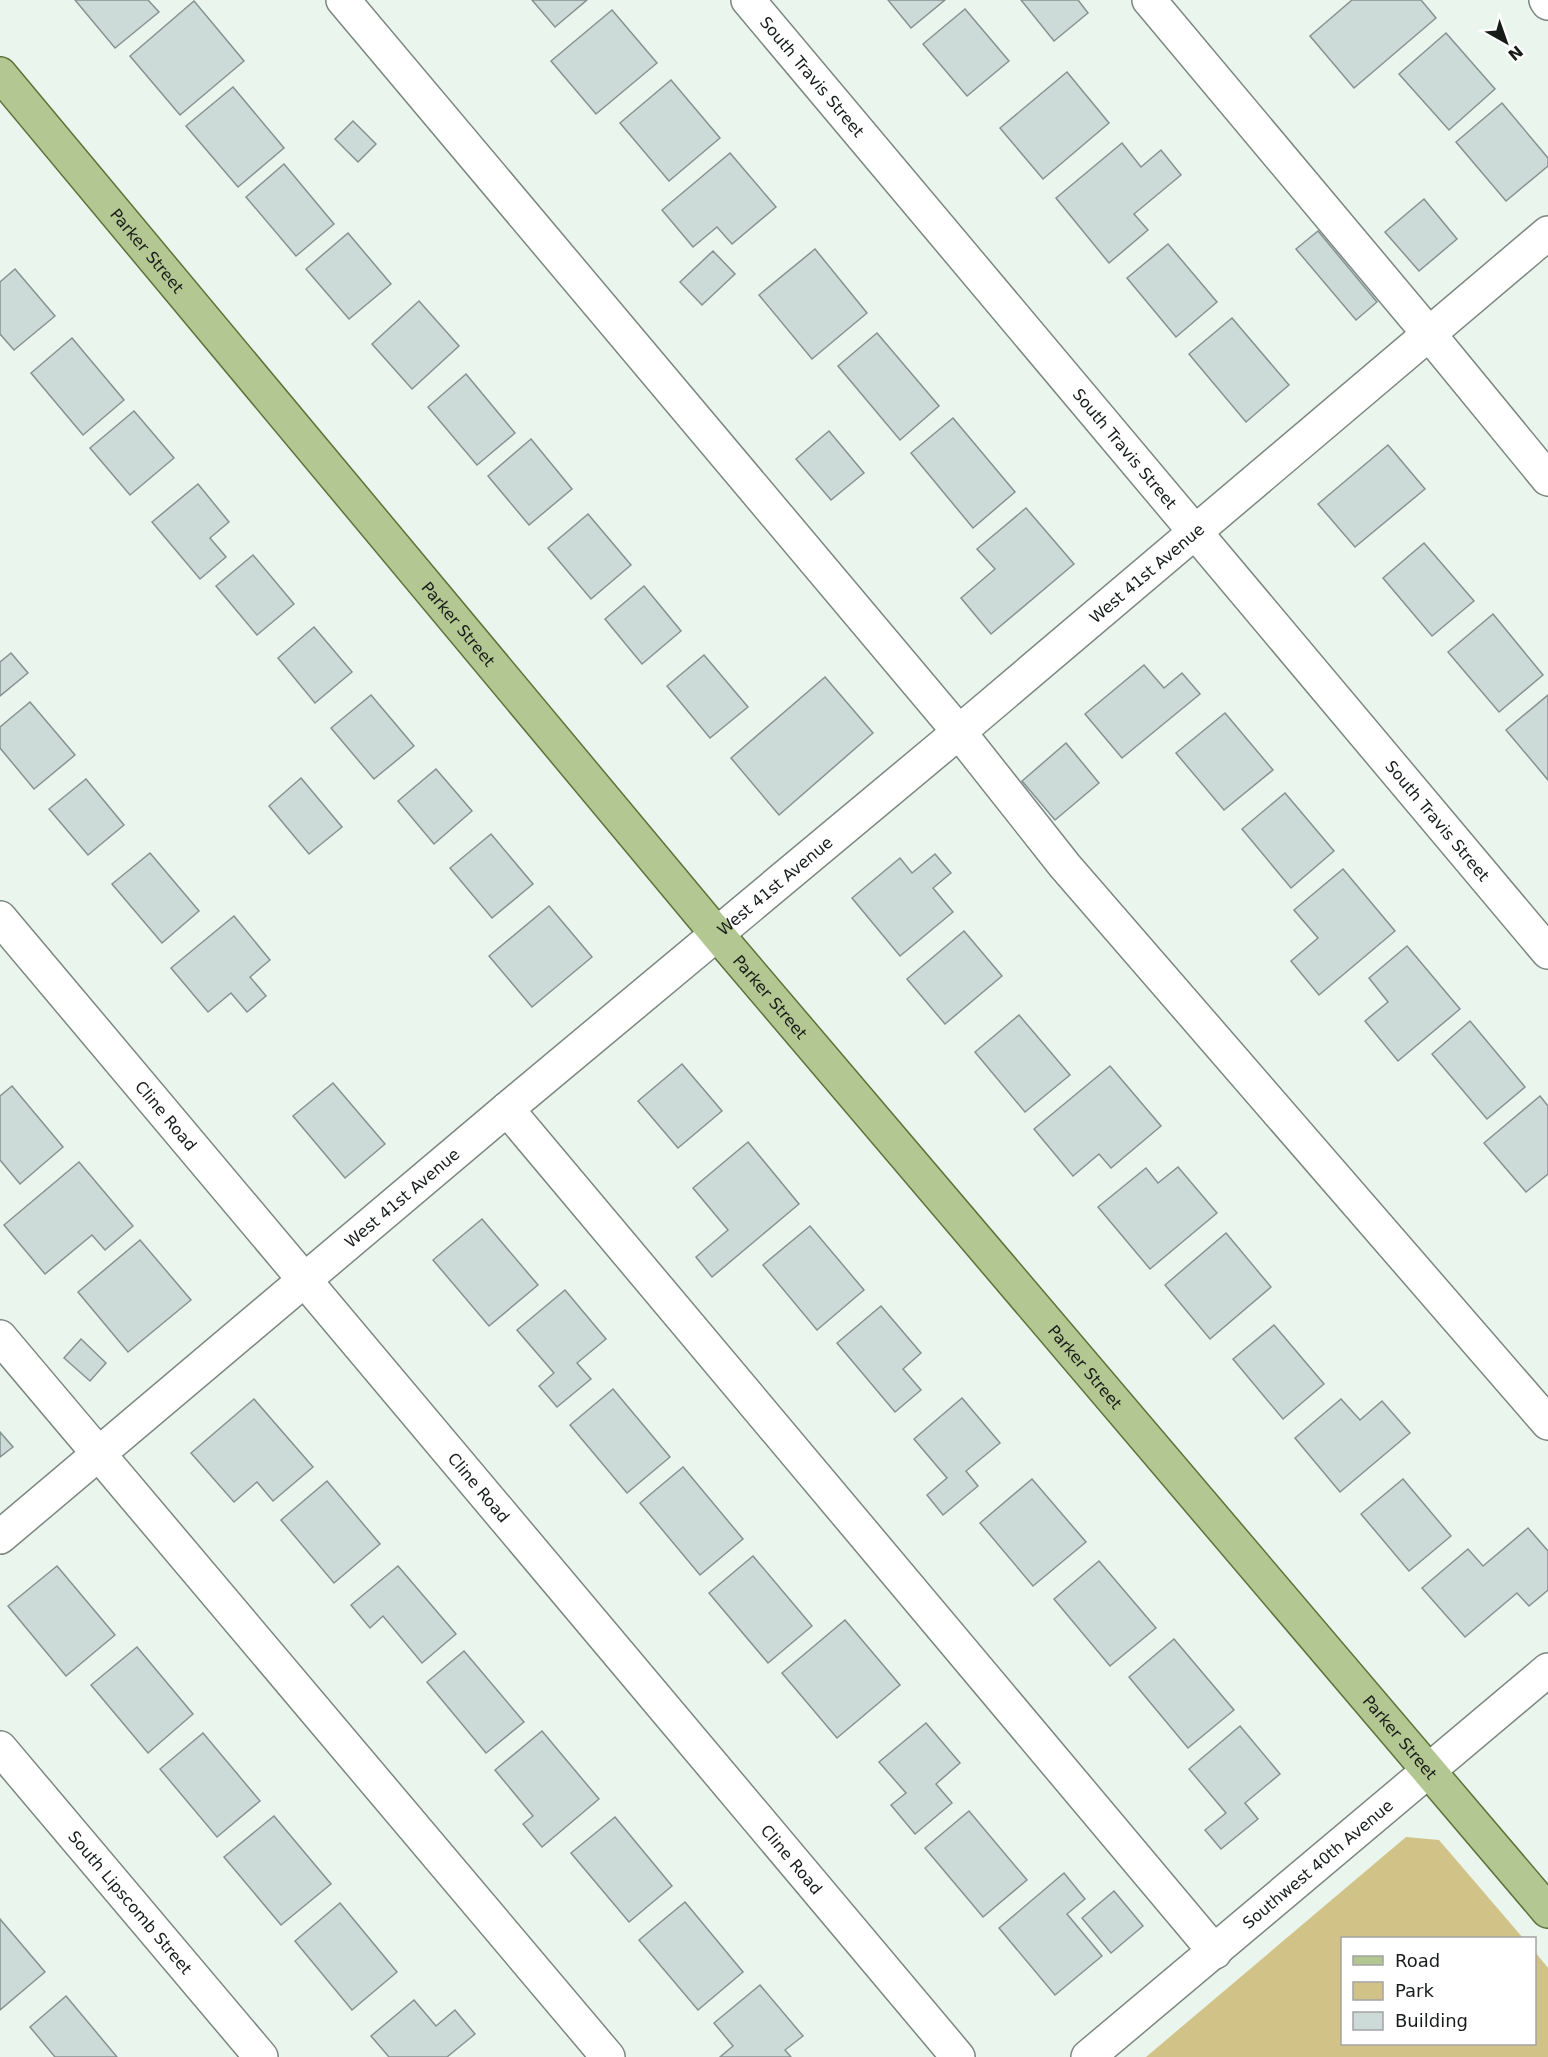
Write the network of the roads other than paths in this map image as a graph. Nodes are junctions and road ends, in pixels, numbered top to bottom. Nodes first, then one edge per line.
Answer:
1 (344, 0) edge
2 (748, 0) edge
3 (1149, 0) edge
4 (0, 74) edge
5 (1548, 233) edge
6 (1429, 334) junction
7 (1548, 479) edge
8 (1196, 532) junction
9 (959, 732) junction
10 (0, 918) edge
11 (717, 933) junction
12 (1548, 952) edge
13 (507, 1109) junction
14 (304, 1281) junction
15 (0, 1337) edge
16 (1548, 1423) edge
17 (98, 1454) junction
18 (0, 1537) edge
19 (1548, 1670) edge
20 (0, 1748) edge
21 (1429, 1770) junction
22 (1548, 1911) edge
23 (1215, 1952) junction
24 (261, 2057) edge
25 (608, 2057) edge
26 (958, 2057) edge
27 (1088, 2057) edge

1 - 9 street
2 - 8 street, South Travis Street
3 - 6 street
4 - 11 main road, Parker Street
5 - 6 street, West 41st Avenue
6 - 7 street
6 - 8 street, West 41st Avenue
8 - 9 street, West 41st Avenue
8 - 12 street, South Travis Street
9 - 11 street, West 41st Avenue
9 - 16 street
10 - 14 street, Cline Road
11 - 13 street, West 41st Avenue
11 - 21 main road, Parker Street
13 - 14 street, West 41st Avenue
13 - 23 street
14 - 17 street, West 41st Avenue
14 - 26 street, Cline Road
15 - 17 street
17 - 18 street, West 41st Avenue
17 - 25 street
19 - 21 street, Southwest 40th Avenue
20 - 24 street, South Lipscomb Street
21 - 22 main road, Parker Street
21 - 23 street, Southwest 40th Avenue
23 - 27 street, Southwest 40th Avenue

